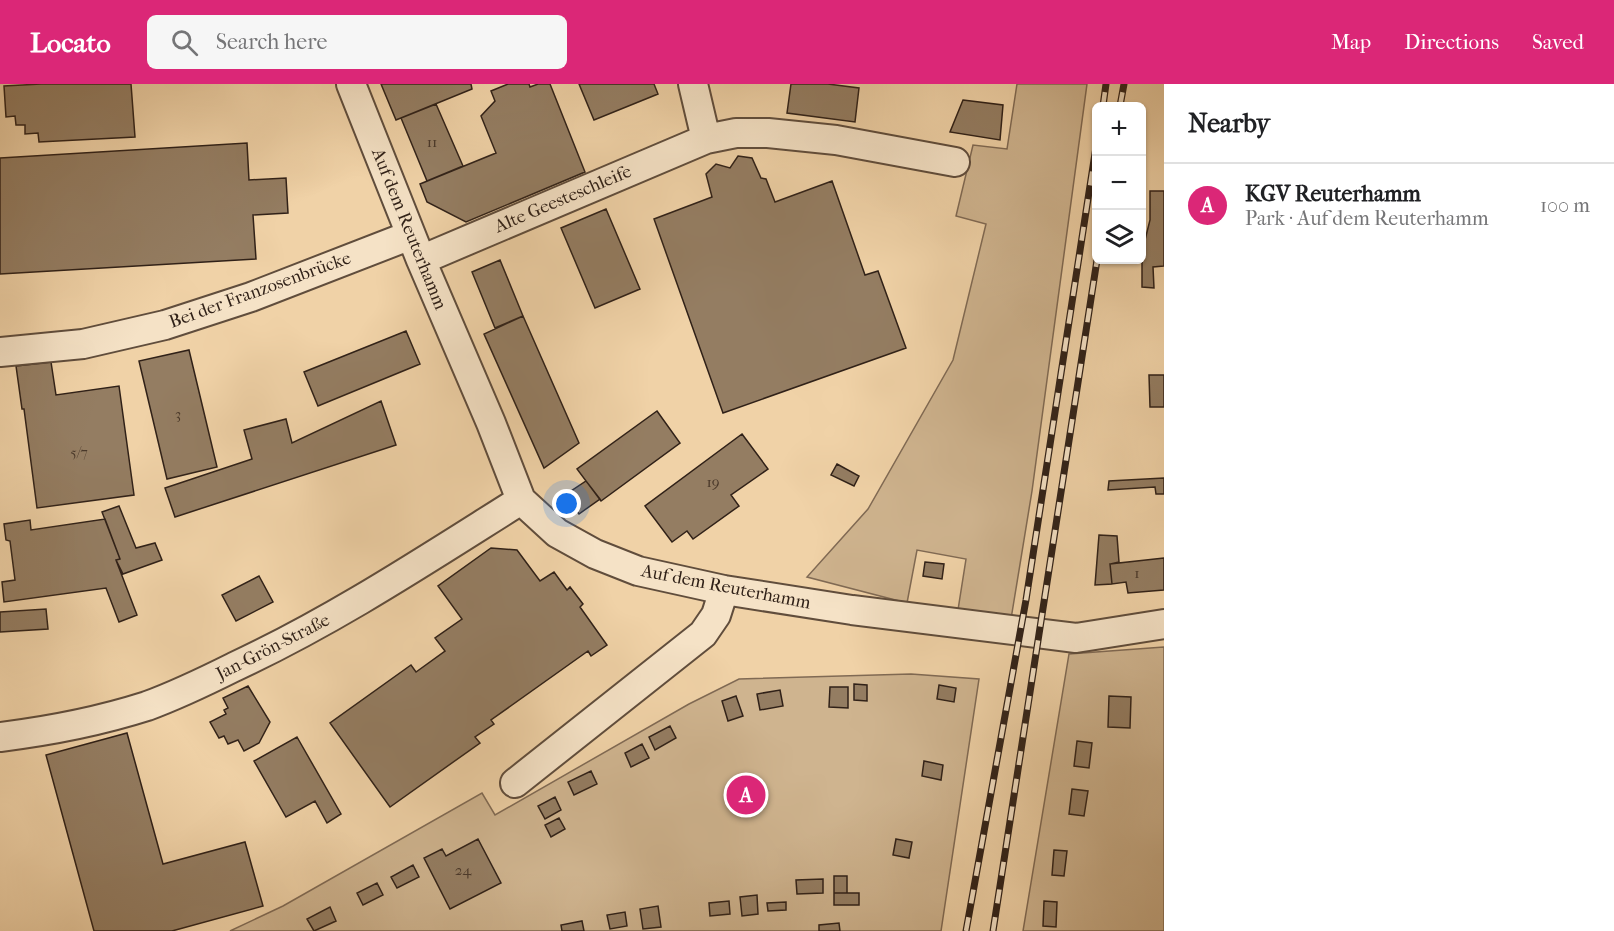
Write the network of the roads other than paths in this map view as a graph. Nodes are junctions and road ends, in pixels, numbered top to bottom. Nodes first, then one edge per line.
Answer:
1 (351, 84) edge
2 (693, 84) edge
3 (706, 139) junction
4 (955, 162) dead end
5 (416, 247) junction
6 (0, 352) edge
7 (521, 500) junction
8 (724, 590) junction
9 (1164, 624) edge
10 (0, 737) edge
11 (515, 783) dead end

1 - 5 street, Auf dem Reuterhamm
2 - 3 street
3 - 4 street, Alte Geesteschleife
3 - 5 street, Alte Geesteschleife
5 - 6 street, Bei der Franzosenbrücke
5 - 7 street, Auf dem Reuterhamm
7 - 8 street, Auf dem Reuterhamm
7 - 10 street, Jan-Grön-Straße
8 - 9 street, Auf dem Reuterhamm
8 - 11 street

